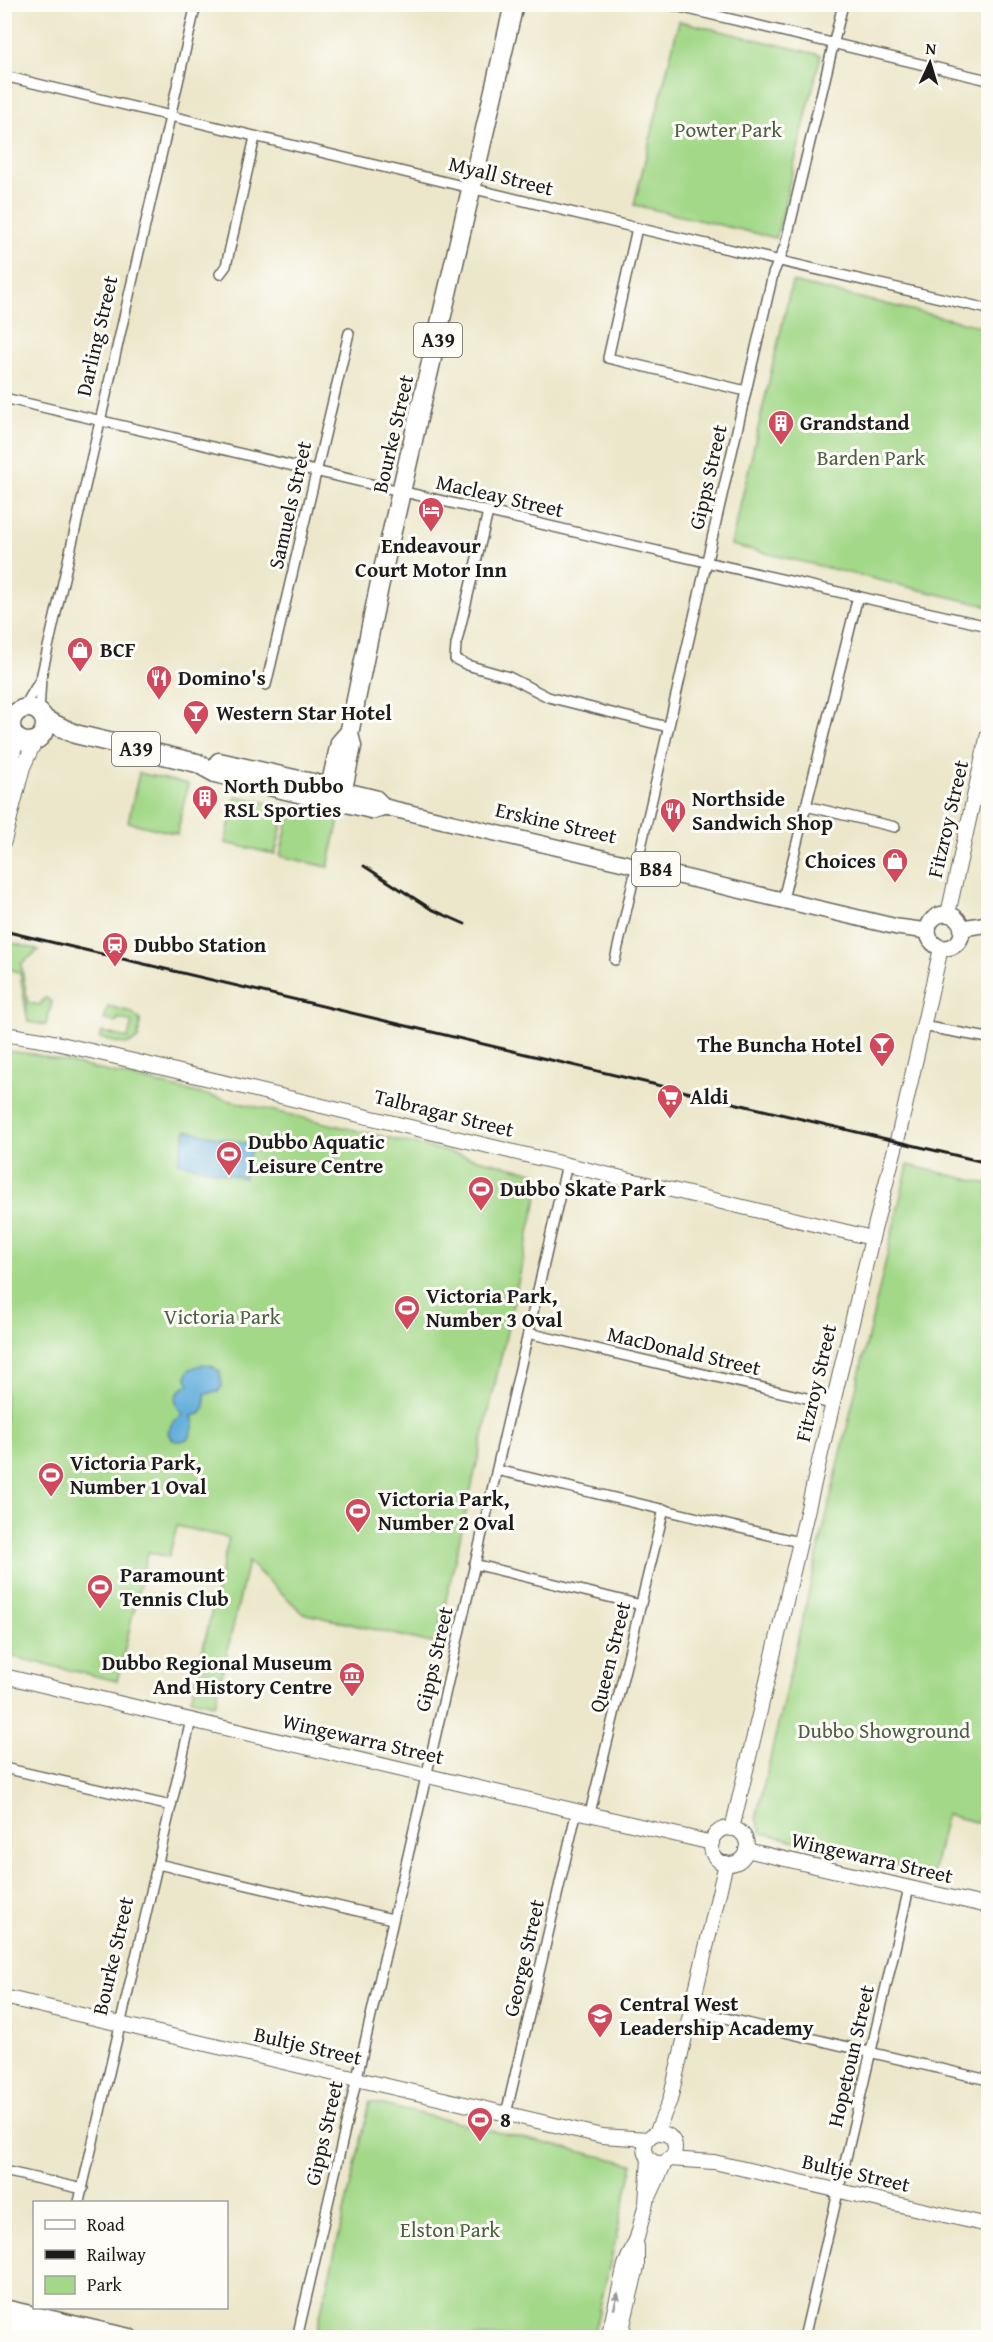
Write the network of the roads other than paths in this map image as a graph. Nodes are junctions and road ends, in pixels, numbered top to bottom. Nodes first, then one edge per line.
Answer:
1 (196, 4) edge
2 (514, 4) edge
3 (667, 4) edge
4 (843, 4) edge
5 (834, 43) junction
6 (4, 76) edge
7 (988, 80) edge
8 (171, 116) junction
9 (255, 137) junction
10 (473, 187) junction
11 (637, 228) junction
12 (779, 261) junction
13 (220, 274) dead end
14 (988, 309) edge
15 (349, 333) dead end
16 (746, 391) junction
17 (4, 398) edge
18 (99, 420) junction
19 (316, 471) junction
20 (402, 492) junction
21 (488, 512) junction
22 (706, 561) junction
23 (858, 596) junction
24 (988, 626) edge
25 (41, 678) junction
26 (266, 685) dead end
27 (29, 720) edge
28 (668, 727) junction
29 (11, 732) edge
30 (988, 734) edge
31 (335, 795) junction
32 (4, 798) edge
33 (806, 806) junction
34 (895, 827) dead end
35 (4, 842) edge
36 (636, 865) junction
37 (783, 899) junction
38 (948, 914) junction
39 (988, 924) edge
40 (963, 928) junction
41 (928, 931) junction
42 (941, 948) junction
43 (615, 960) dead end
44 (922, 1026) junction
45 (4, 1034) edge
46 (988, 1038) edge
47 (567, 1164) junction
48 (872, 1238) junction
49 (528, 1333) junction
50 (832, 1404) junction
51 (496, 1470) junction
52 (664, 1509) junction
53 (799, 1542) junction
54 (474, 1564) junction
55 (641, 1605) junction
56 (4, 1676) edge
57 (191, 1720) junction
58 (4, 1768) edge
59 (426, 1775) junction
60 (171, 1806) junction
61 (584, 1811) junction
62 (732, 1828) junction
63 (712, 1843) junction
64 (747, 1850) junction
65 (158, 1863) junction
66 (726, 1863) junction
67 (909, 1888) junction
68 (988, 1906) edge
69 (392, 1919) junction
70 (4, 1996) edge
71 (691, 2010) junction
72 (120, 2024) junction
73 (870, 2053) junction
74 (355, 2078) junction
75 (988, 2080) edge
76 (670, 2100) junction
77 (507, 2114) junction
78 (602, 2136) junction
79 (652, 2136) junction
80 (672, 2140) junction
81 (647, 2156) junction
82 (667, 2161) junction
83 (714, 2162) junction
84 (4, 2171) edge
85 (83, 2189) junction
86 (838, 2191) junction
87 (79, 2201) edge
88 (646, 2203) junction
89 (988, 2225) edge
90 (637, 2238) junction
91 (4, 2309) edge
92 (50, 2320) junction
93 (4, 2321) edge
94 (76, 2337) edge
95 (129, 2337) edge
96 (297, 2337) edge
97 (608, 2337) edge
98 (620, 2337) edge
99 (804, 2337) edge

1 - 8 street, Darling Street
2 - 10 highway, Bourke Street / A39
3 - 5 street
4 - 5 street, Gipps Street
5 - 7 street
5 - 12 street, Gipps Street
6 - 8 street, Myall Street
8 - 9 street, Myall Street
8 - 18 street, Darling Street
9 - 10 street, Myall Street
9 - 13 street
10 - 11 street, Myall Street
10 - 20 highway, Bourke Street / A39
11 - 12 street, Myall Street
11 - 16 street
12 - 14 street, Myall Street
12 - 16 street, Gipps Street
15 - 19 street, Samuels Street
16 - 22 street, Gipps Street
17 - 18 street, Macleay Street
18 - 19 street, Macleay Street
18 - 25 street, Darling Street
19 - 20 street, Macleay Street
19 - 26 street, Samuels Street
20 - 21 street, Macleay Street
20 - 31 highway, Bourke Street / A39
21 - 22 street, Macleay Street
21 - 28 street
22 - 23 street, Macleay Street
22 - 28 street, Gipps Street
23 - 24 street, Macleay Street
23 - 33 street
25 - 27 street, Darling Street
25 - 27 street, Darling Street
27 - 29 highway, A39
27 - 31 highway, Erskine Street / A39
27 - 35 street, Darling Street
28 - 36 street, Gipps Street
29 - 32 street
30 - 38 street, Fitzroy Street
31 - 36 main road, Erskine Street / B84
33 - 34 street
33 - 37 street
36 - 37 main road, Erskine Street / B84
36 - 43 street, Gipps Street
37 - 41 main road, Erskine Street / B84
38 - 40 main road
38 - 41 main road
39 - 40 main road
40 - 42 main road
41 - 42 main road
42 - 44 street, Fitzroy Street
44 - 46 street
44 - 48 street, Fitzroy Street
45 - 47 street, Talbragar Street
47 - 48 street, Talbragar Street
47 - 49 street, Gipps Street
48 - 50 street, Fitzroy Street
49 - 50 street, MacDonald Street
49 - 51 street, Gipps Street
50 - 53 street, Fitzroy Street
51 - 52 street
51 - 54 street, Gipps Street
52 - 53 street
52 - 55 street, Queen Street
53 - 62 street, Fitzroy Street
54 - 55 street
54 - 59 street, Gipps Street
55 - 61 street, Queen Street
56 - 57 street, Wingewarra Street
57 - 59 street, Wingewarra Street
57 - 60 street, Bourke Street
58 - 60 street
59 - 61 street, Wingewarra Street
59 - 69 street, Gipps Street
60 - 65 street, Bourke Street
61 - 63 street, Wingewarra Street
61 - 77 street, George Street
62 - 63 street
62 - 64 street
63 - 66 street
64 - 66 street
64 - 67 street, Wingewarra Street
65 - 69 street
65 - 72 street, Bourke Street
66 - 71 street
67 - 68 street, Wingewarra Street
67 - 73 street, Hopetoun Street
69 - 74 street, Gipps Street
70 - 72 street, Bultje Street
71 - 73 street
71 - 76 street
72 - 74 street, Bultje Street
72 - 85 street, Bourke Street
73 - 75 street
73 - 86 street, Hopetoun Street
74 - 77 street, Bultje Street
74 - 96 street, Gipps Street
76 - 79 street
76 - 80 street
77 - 78 street, Bultje Street
78 - 79 street, Bultje Street
78 - 81 street, Bultje Street
79 - 80 street
79 - 81 street
80 - 82 street
80 - 83 street, Bultje Street
81 - 82 street
81 - 88 street
82 - 83 street, Bultje Street
82 - 88 street
83 - 86 street, Bultje Street
84 - 85 street
85 - 87 street, Bourke Street
86 - 89 street, Bultje Street
86 - 99 street, Hopetoun Street
88 - 90 street
97 -> 90 street
90 - 98 street
91 - 92 highway
92 - 93 highway
92 - 94 highway
92 - 95 highway

